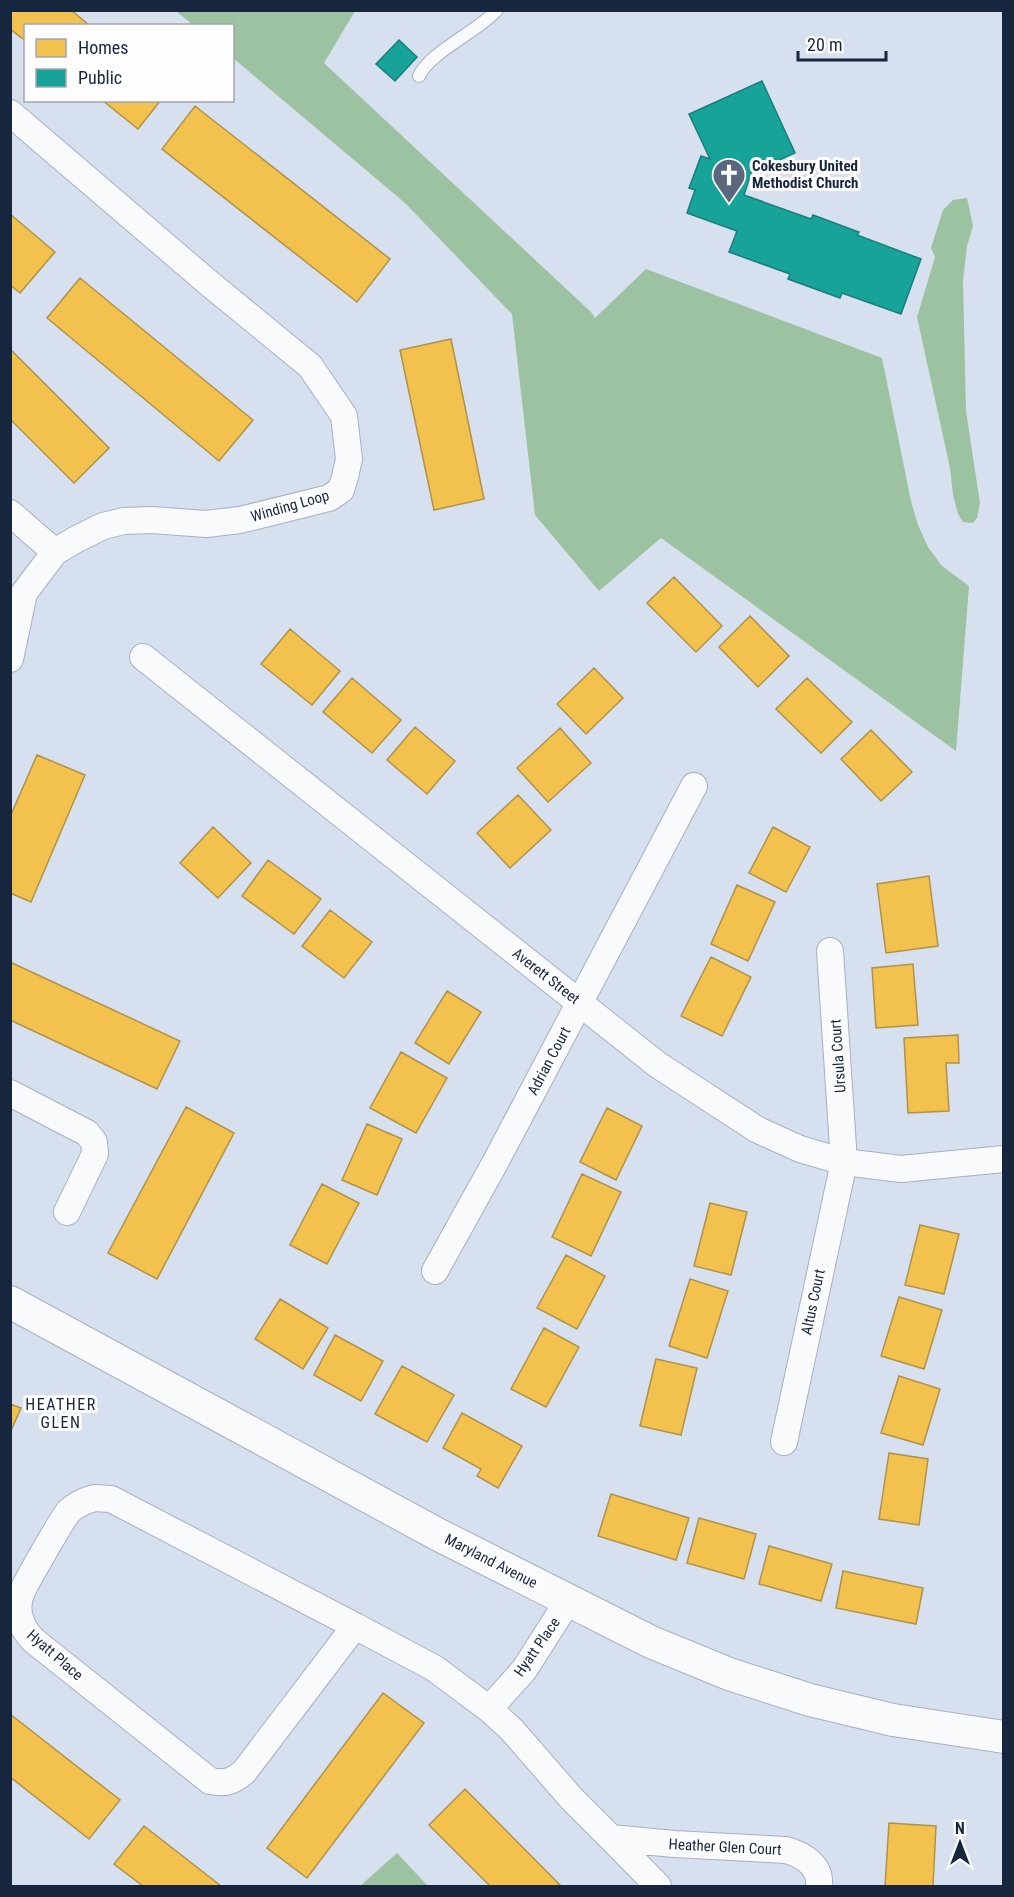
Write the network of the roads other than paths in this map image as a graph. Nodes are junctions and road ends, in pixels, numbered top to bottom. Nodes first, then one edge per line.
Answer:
1 (497, 10) edge
2 (419, 76) dead end
3 (10, 113) edge
4 (10, 513) edge
5 (55, 552) junction
6 (17, 587) edge
7 (143, 657) dead end
8 (10, 659) edge
9 (694, 786) dead end
10 (830, 951) dead end
11 (580, 1003) junction
12 (10, 1093) edge
13 (1004, 1160) edge
14 (844, 1162) junction
15 (66, 1212) dead end
16 (435, 1271) dead end
17 (10, 1302) edge
18 (784, 1442) dead end
19 (568, 1601) junction
20 (356, 1626) junction
21 (489, 1709) junction
22 (1004, 1737) edge
23 (610, 1838) junction
24 (658, 1887) edge
25 (819, 1887) edge

1 - 2 lane
3 - 5 street, Winding Loop
4 - 5 street
5 - 6 street, Winding Loop
6 - 8 street, Winding Loop
7 - 11 street, Averett Street
9 - 11 street, Adrian Court
10 - 14 street, Ursula Court
11 - 14 street, Averett Street
11 - 16 street, Adrian Court
12 - 15 street
13 - 14 street, Averett Street
14 - 18 street, Altus Court
17 - 19 street, Maryland Avenue
19 - 21 street, Hyatt Place
19 - 22 street, Maryland Avenue
20 - 20 street, Hyatt Place
20 - 21 street, Hyatt Place
21 - 23 street
23 - 24 street
23 - 25 street, Heather Glen Court

